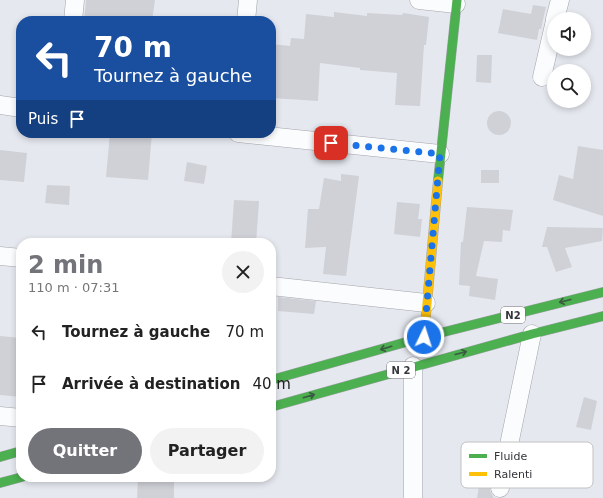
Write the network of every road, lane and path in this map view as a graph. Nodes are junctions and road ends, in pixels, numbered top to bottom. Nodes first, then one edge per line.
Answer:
1 (75, 0) edge
2 (248, 0) edge
3 (419, 0) edge
4 (560, 0) edge
5 (456, 2) edge
6 (557, 12) edge
7 (73, 16) edge
8 (246, 16) edge
9 (547, 55) edge
10 (542, 77) dead end
11 (0, 105) edge
12 (16, 107) edge
13 (276, 137) edge
14 (440, 154) junction
15 (0, 256) edge
16 (16, 258) edge
17 (276, 287) edge
18 (603, 292) edge
19 (426, 303) junction
20 (603, 316) edge
21 (532, 334) junction
22 (424, 337) junction
23 (413, 366) junction
24 (276, 379) edge
25 (276, 406) edge
26 (0, 416) edge
27 (16, 418) edge
28 (510, 442) edge
29 (16, 453) edge
30 (0, 457) edge
31 (16, 479) edge
32 (0, 483) edge
33 (413, 498) edge

1 - 7 street
2 - 8 street
3 - 5 street
4 - 6 street
5 - 14 main road
9 - 10 street
11 - 12 street
13 - 14 street
14 - 19 main road
15 - 16 street
17 - 19 street
18 -> 22 main road, N2
19 - 22 main road
20 - 21 main road, N2
23 -> 21 main road, N 2
21 - 28 street
22 -> 24 main road, N 2
25 -> 23 main road, N 2
23 - 33 street
26 - 27 street
29 - 30 main road
31 - 32 main road

